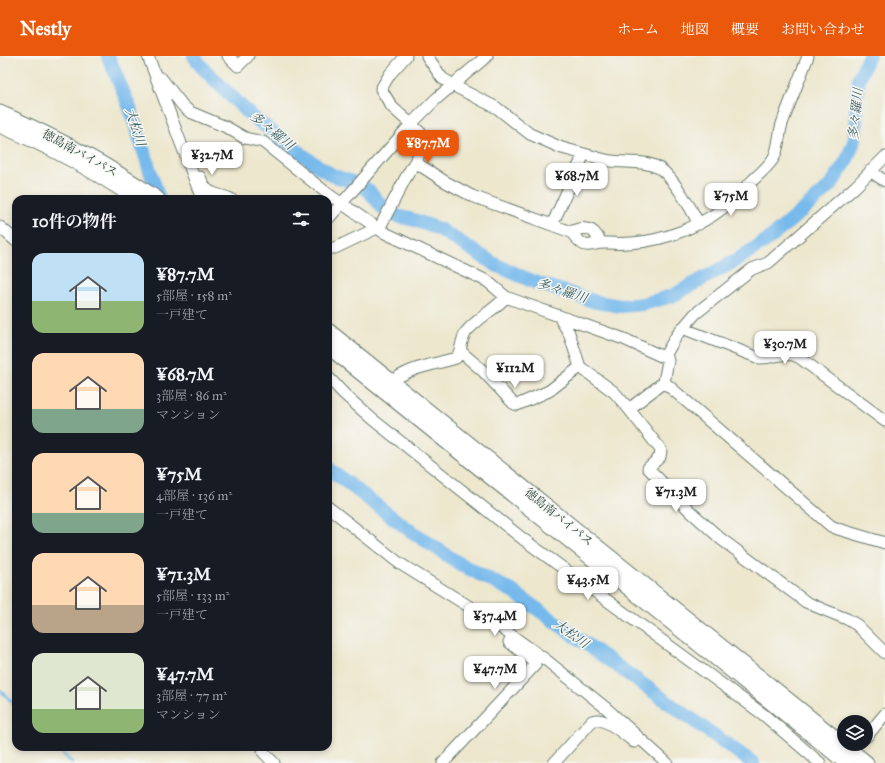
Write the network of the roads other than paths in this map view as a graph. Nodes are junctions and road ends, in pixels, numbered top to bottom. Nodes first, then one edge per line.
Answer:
1 (148, 56) edge
2 (228, 56) edge
3 (248, 56) edge
4 (406, 56) edge
5 (427, 56) edge
6 (486, 56) edge
7 (808, 56) edge
8 (156, 77) junction
9 (453, 84) junction
10 (0, 113) edge
11 (411, 124) junction
12 (0, 125) edge
13 (584, 154) junction
14 (885, 157) edge
15 (415, 162) junction
16 (870, 171) junction
17 (192, 172) junction
18 (120, 181) junction
19 (885, 181) edge
20 (133, 195) edge
21 (149, 195) edge
22 (201, 195) edge
23 (220, 195) edge
24 (330, 195) edge
25 (332, 197) edge
26 (341, 204) junction
27 (332, 214) edge
28 (699, 224) junction
29 (552, 225) junction
30 (0, 227) edge
31 (378, 229) junction
32 (571, 232) junction
33 (12, 238) edge
34 (602, 243) junction
35 (332, 248) edge
36 (506, 297) junction
37 (561, 317) junction
38 (682, 328) junction
39 (332, 334) edge
40 (332, 349) edge
41 (460, 351) junction
42 (666, 354) junction
43 (580, 367) junction
44 (332, 381) edge
45 (391, 382) junction
46 (664, 382) junction
47 (629, 408) junction
48 (885, 421) edge
49 (332, 510) edge
50 (885, 543) edge
51 (504, 629) junction
52 (885, 654) edge
53 (885, 714) edge
54 (873, 729) edge
55 (642, 741) junction
56 (263, 752) dead end
57 (854, 756) edge
58 (274, 763) edge
59 (443, 763) edge
60 (554, 763) edge
61 (667, 763) edge
62 (820, 763) edge
63 (866, 763) edge

1 - 8 street
2 - 3 street
4 - 11 street
5 - 9 street
6 - 9 street
7 - 28 street
8 - 17 street
8 - 24 street
9 - 11 street
9 - 13 street
10 - 18 highway, 徳島南バイパス
11 - 15 street
11 - 26 street
12 - 18 highway, 徳島南バイパス
13 - 28 street
13 - 29 street
14 - 16 street
15 - 29 street
15 - 31 street
16 - 19 street
16 - 38 street
17 - 22 street
17 - 23 street
18 - 20 highway, 徳島南バイパス
18 - 21 highway, 徳島南バイパス
25 - 26 street
26 - 27 street
26 - 31 street
28 - 34 street
29 - 32 street
30 - 33 street
31 - 35 street
31 - 36 street
32 - 34 street
32 - 34 street
36 - 37 street
36 - 41 street
37 - 42 street
37 - 43 street
38 - 42 street
38 - 48 street
39 - 45 highway, 徳島南バイパス
40 - 57 highway, 徳島南バイパス
41 - 43 street
41 - 45 street
42 - 46 street
43 - 47 street
44 - 62 street
45 - 57 highway, 徳島南バイパス
46 - 47 street
46 - 50 street
47 - 52 street
49 - 51 street
51 - 55 street
51 - 59 street
53 - 54 street
55 - 60 street
55 - 61 street
56 - 58 street
57 - 63 highway, 徳島南バイパス

